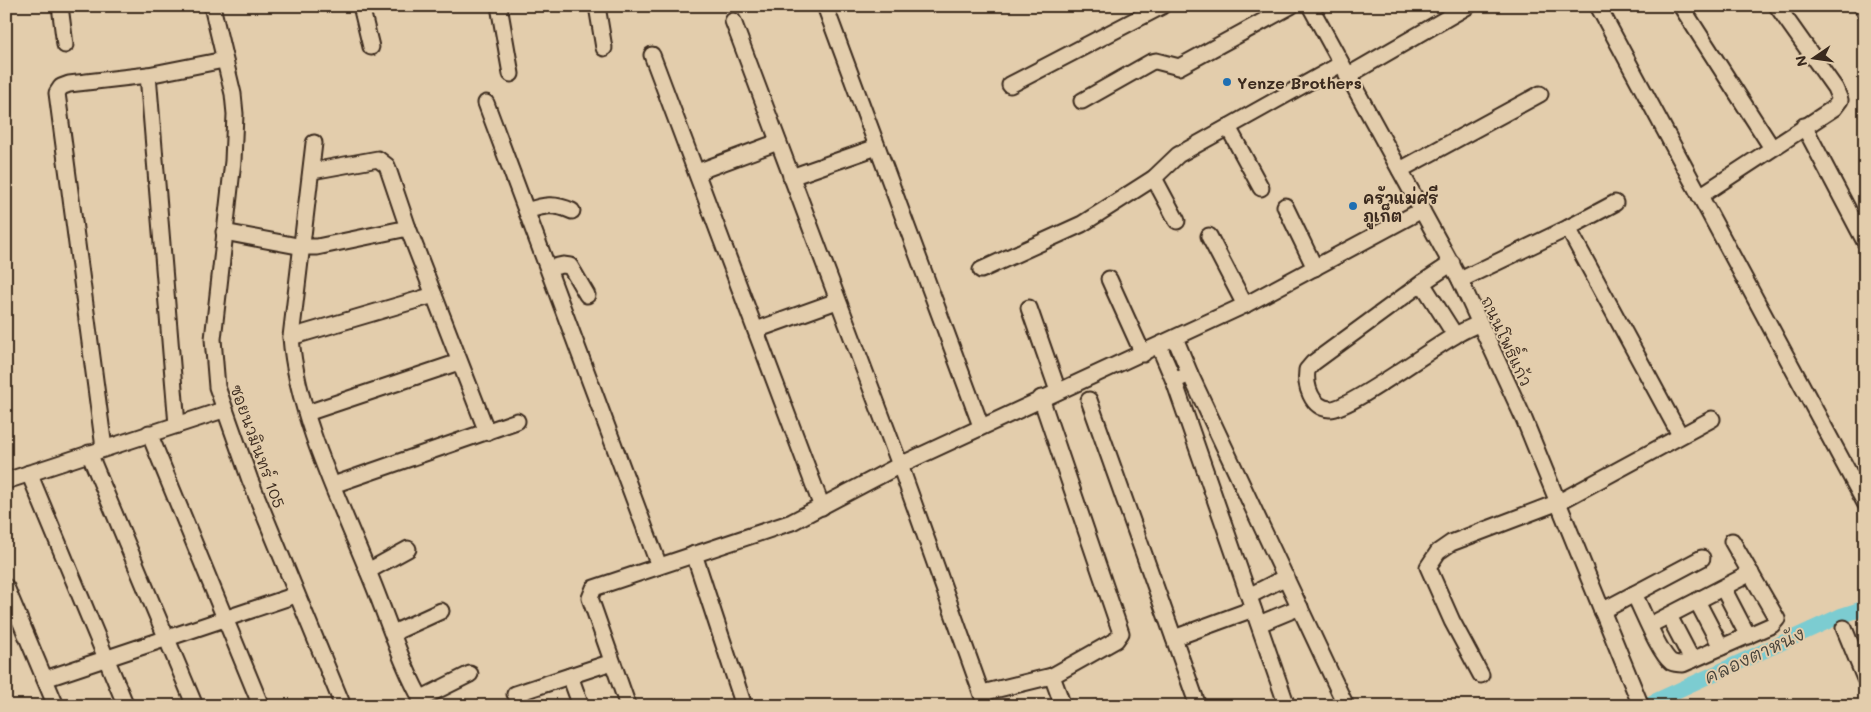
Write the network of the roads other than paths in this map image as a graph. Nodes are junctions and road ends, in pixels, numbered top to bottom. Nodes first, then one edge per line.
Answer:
1 (60, 6) edge
2 (212, 6) edge
3 (361, 6) edge
4 (499, 6) edge
5 (596, 6) edge
6 (825, 6) edge
7 (1162, 6) edge
8 (1291, 6) edge
9 (1310, 6) edge
10 (1598, 6) edge
11 (1680, 6) edge
12 (1778, 6) edge
13 (1862, 6) edge
14 (1461, 8) edge
15 (1865, 11) edge
16 (733, 21) dead end
17 (65, 45) dead end
18 (371, 47) dead end
19 (604, 48) dead end
20 (652, 55) dead end
21 (224, 60) junction
22 (1344, 70) junction
23 (511, 74) dead end
24 (148, 75) junction
25 (1010, 85) dead end
26 (1540, 94) dead end
27 (1082, 101) dead end
28 (486, 103) dead end
29 (1804, 126) junction
30 (1228, 127) junction
31 (778, 142) junction
32 (314, 143) dead end
33 (877, 146) junction
34 (1772, 148) junction
35 (1400, 170) junction
36 (312, 171) junction
37 (697, 172) junction
38 (791, 177) junction
39 (1154, 178) junction
40 (1261, 188) dead end
41 (1700, 196) junction
42 (1614, 203) dead end
43 (1285, 206) dead end
44 (1422, 210) junction
45 (527, 211) junction
46 (572, 211) dead end
47 (1177, 221) dead end
48 (408, 228) junction
49 (1568, 228) junction
50 (224, 232) junction
51 (1210, 236) dead end
52 (1865, 242) edge
53 (303, 247) junction
54 (1452, 263) junction
55 (548, 268) junction
56 (1315, 268) junction
57 (980, 270) dead end
58 (1109, 279) dead end
59 (1460, 280) junction
60 (1422, 283) junction
61 (434, 295) junction
62 (587, 295) dead end
63 (837, 301) junction
64 (1245, 304) junction
65 (1030, 308) dead end
66 (1480, 323) junction
67 (756, 330) junction
68 (1455, 335) junction
69 (291, 337) junction
70 (1175, 338) junction
71 (1159, 346) junction
72 (1143, 354) junction
73 (459, 362) junction
74 (1190, 374) junction
75 (1174, 382) junction
76 (1058, 391) junction
77 (1041, 398) junction
78 (1089, 400) dead end
79 (223, 410) junction
80 (307, 413) junction
81 (1712, 419) dead end
82 (517, 421) dead end
83 (177, 425) junction
84 (981, 426) junction
85 (487, 432) junction
86 (149, 433) junction
87 (1219, 434) junction
88 (1680, 435) junction
89 (1196, 444) junction
90 (104, 448) junction
91 (89, 453) junction
92 (900, 465) junction
93 (29, 473) junction
94 (6, 481) edge
95 (333, 485) junction
96 (1559, 502) junction
97 (1865, 503) edge
98 (822, 507) junction
99 (1732, 542) dead end
100 (408, 549) dead end
101 (694, 554) junction
102 (1702, 558) dead end
103 (659, 566) junction
104 (368, 572) junction
105 (1751, 573) junction
106 (1286, 577) junction
107 (6, 587) edge
108 (1723, 588) junction
109 (1634, 594) junction
110 (296, 595) junction
111 (1697, 601) junction
112 (1251, 602) junction
113 (1300, 607) junction
114 (441, 611) dead end
115 (1602, 611) junction
116 (1669, 616) junction
117 (226, 619) junction
118 (1259, 624) junction
119 (1650, 625) junction
120 (1844, 628) dead end
121 (393, 633) junction
122 (1748, 636) junction
123 (1174, 638) junction
124 (166, 639) junction
125 (1721, 647) junction
126 (105, 659) junction
127 (1692, 660) junction
128 (612, 662) junction
129 (470, 674) dead end
130 (1480, 675) dead end
131 (570, 676) junction
132 (1052, 676) junction
133 (45, 679) junction
134 (1865, 679) edge
135 (515, 694) dead end
136 (984, 699) edge
137 (422, 702) edge
138 (56, 706) edge
139 (126, 706) edge
140 (195, 706) edge
141 (261, 706) edge
142 (343, 706) edge
143 (581, 706) edge
144 (628, 706) edge
145 (744, 706) edge
146 (1063, 706) edge
147 (1198, 706) edge
148 (1287, 706) edge
149 (1346, 706) edge
150 (1641, 706) edge

1 - 17 street
2 - 21 street, ซอยนวมินทร์ 105
3 - 18 street
4 - 23 street
5 - 19 street
6 - 33 street
7 - 25 street
8 - 27 street
9 - 22 street, ถนนโพธิ์แก้ว
10 - 41 street
11 - 34 street
12 - 29 street
13 - 15 street
14 - 22 street
16 - 31 street
20 - 37 street
21 - 24 street
21 - 50 street, ซอยนวมินทร์ 105
22 - 30 street
22 - 35 street, ถนนโพธิ์แก้ว
24 - 83 street
24 - 90 street
26 - 35 street
28 - 45 street
29 - 34 street
29 - 52 street
30 - 39 street
30 - 40 street
31 - 37 street
31 - 38 street
32 - 36 street
33 - 38 street
33 - 84 street
34 - 41 street
35 - 44 street, ถนนโพธิ์แก้ว
36 - 48 street
36 - 53 street
37 - 67 street
38 - 63 street
39 - 47 street
39 - 57 street
41 - 97 street
42 - 49 street
43 - 56 street
44 - 54 street, ถนนโพธิ์แก้ว
44 - 56 street
45 - 46 street
45 - 55 street
48 - 53 street
48 - 61 street
49 - 59 street
49 - 88 street
50 - 53 street
50 - 79 street, ซอยนวมินทร์ 105
51 - 64 street
53 - 69 street
54 - 59 street, ถนนโพธิ์แก้ว
54 - 60 street
55 - 62 street
55 - 103 street
56 - 64 street
58 - 72 street
59 - 66 street, ถนนโพธิ์แก้ว
60 - 68 street
60 - 68 street
61 - 69 street
61 - 73 street
63 - 67 street
63 - 92 street
64 - 70 street
65 - 76 street
66 - 68 street
66 - 96 street, ถนนโพธิ์แก้ว
67 - 98 street
69 - 80 street
70 - 71 street
70 - 74 street
71 - 72 street
71 - 75 street
72 - 76 street
73 - 80 street
73 - 85 street
74 - 75 street
74 - 87 street
75 - 89 street
76 - 77 street
77 - 84 street
77 - 132 street
78 - 123 street
79 - 83 street
79 - 110 street, ซอยนวมินทร์ 105
80 - 95 street
81 - 88 street
82 - 85 street
83 - 86 street
84 - 92 street
85 - 95 street
86 - 90 street
86 - 117 street
87 - 89 street
87 - 106 street
88 - 96 street
89 - 112 street
90 - 91 street
91 - 93 street
91 - 124 street
92 - 98 street
92 - 136 street
93 - 94 street
93 - 126 street
95 - 104 street
96 - 115 street, ถนนโพธิ์แก้ว
96 - 130 street
98 - 101 street
99 - 105 street
100 - 104 street
101 - 103 street
101 - 145 street
102 - 109 street
103 - 128 street
104 - 121 street
105 - 108 street
105 - 122 street
106 - 112 street
106 - 113 street
107 - 133 street
108 - 111 street
108 - 122 street
109 - 115 street
109 - 119 street
110 - 117 street
110 - 142 street, ซอยนวมินทร์ 105
111 - 116 street
111 - 125 street
112 - 118 street
112 - 123 street
113 - 118 street
113 - 149 street
114 - 121 street
115 - 150 street, ถนนโพธิ์แก้ว
116 - 119 street
116 - 127 street
117 - 124 street
117 - 141 street
118 - 148 street
119 - 127 street
120 - 134 street
121 - 137 street
122 - 125 street
123 - 147 street
124 - 126 street
124 - 140 street
125 - 127 street
126 - 133 street
126 - 139 street
128 - 131 street
128 - 144 street
129 - 137 street
131 - 135 street
131 - 143 street
132 - 136 street
132 - 146 street
133 - 138 street

